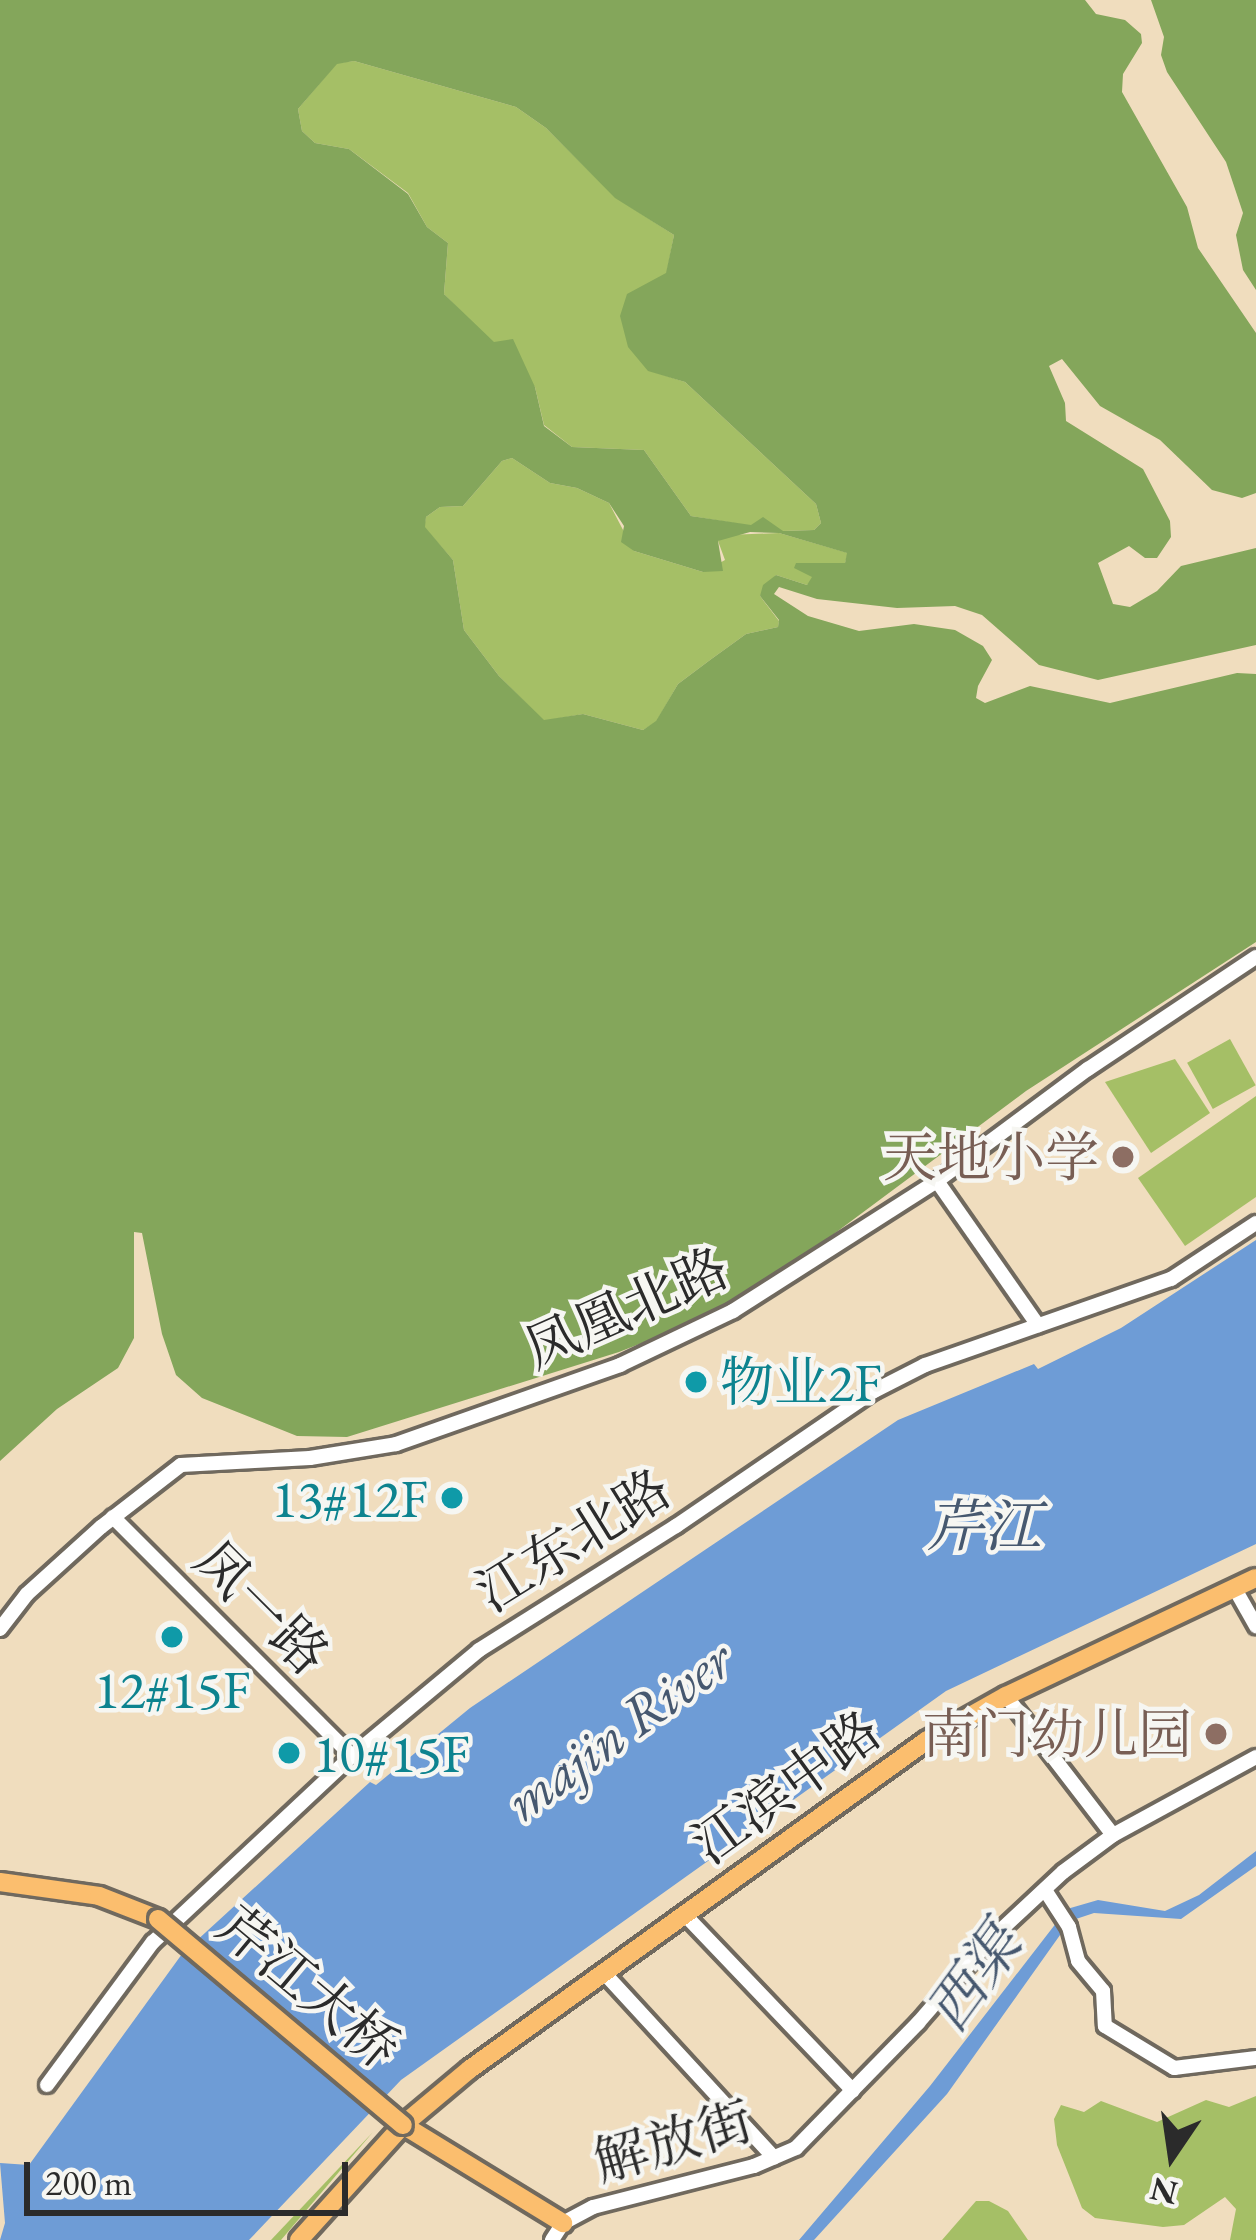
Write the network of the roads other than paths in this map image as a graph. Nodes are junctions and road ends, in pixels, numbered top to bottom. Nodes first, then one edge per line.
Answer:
1 (1256, 957) edge
2 (937, 1181) junction
3 (1256, 1223) edge
4 (1038, 1325) junction
5 (113, 1517) junction
6 (1256, 1578) edge
7 (1234, 1589) junction
8 (1256, 1626) edge
9 (0, 1629) edge
10 (1006, 1696) junction
11 (352, 1756) junction
12 (1256, 1756) edge
13 (1113, 1834) junction
14 (0, 1882) edge
15 (1045, 1890) junction
16 (685, 1916) junction
17 (606, 1975) junction
18 (1256, 2058) edge
19 (47, 2085) dead end
20 (853, 2091) junction
21 (403, 2125) junction
22 (774, 2158) junction
23 (557, 2232) edge
24 (298, 2240) edge

1 - 2 street, 凤凰北路
2 - 4 street
2 - 5 street, 凤凰北路
3 - 4 street, 江东北路
4 - 11 street, 江东北路
5 - 9 street, 凤凰北路
5 - 11 street, 凤一路
6 - 7 main road, 江滨中路
7 - 8 street
7 - 10 main road, 江滨中路
10 - 13 street
10 - 16 main road, 江滨中路
11 - 19 street, 江东北路
12 - 13 street, 解放街
13 - 15 street, 解放街
14 - 21 main road, 芹江大桥, bridge
15 - 18 street
15 - 20 street, 解放街
16 - 17 main road, 江滨中路
16 - 20 street
17 - 21 main road, 江滨中路
17 - 22 street
20 - 22 street, 解放街
21 - 23 main road, 芹江大桥
21 - 24 main road, 江滨中路
22 - 23 street, 解放街

